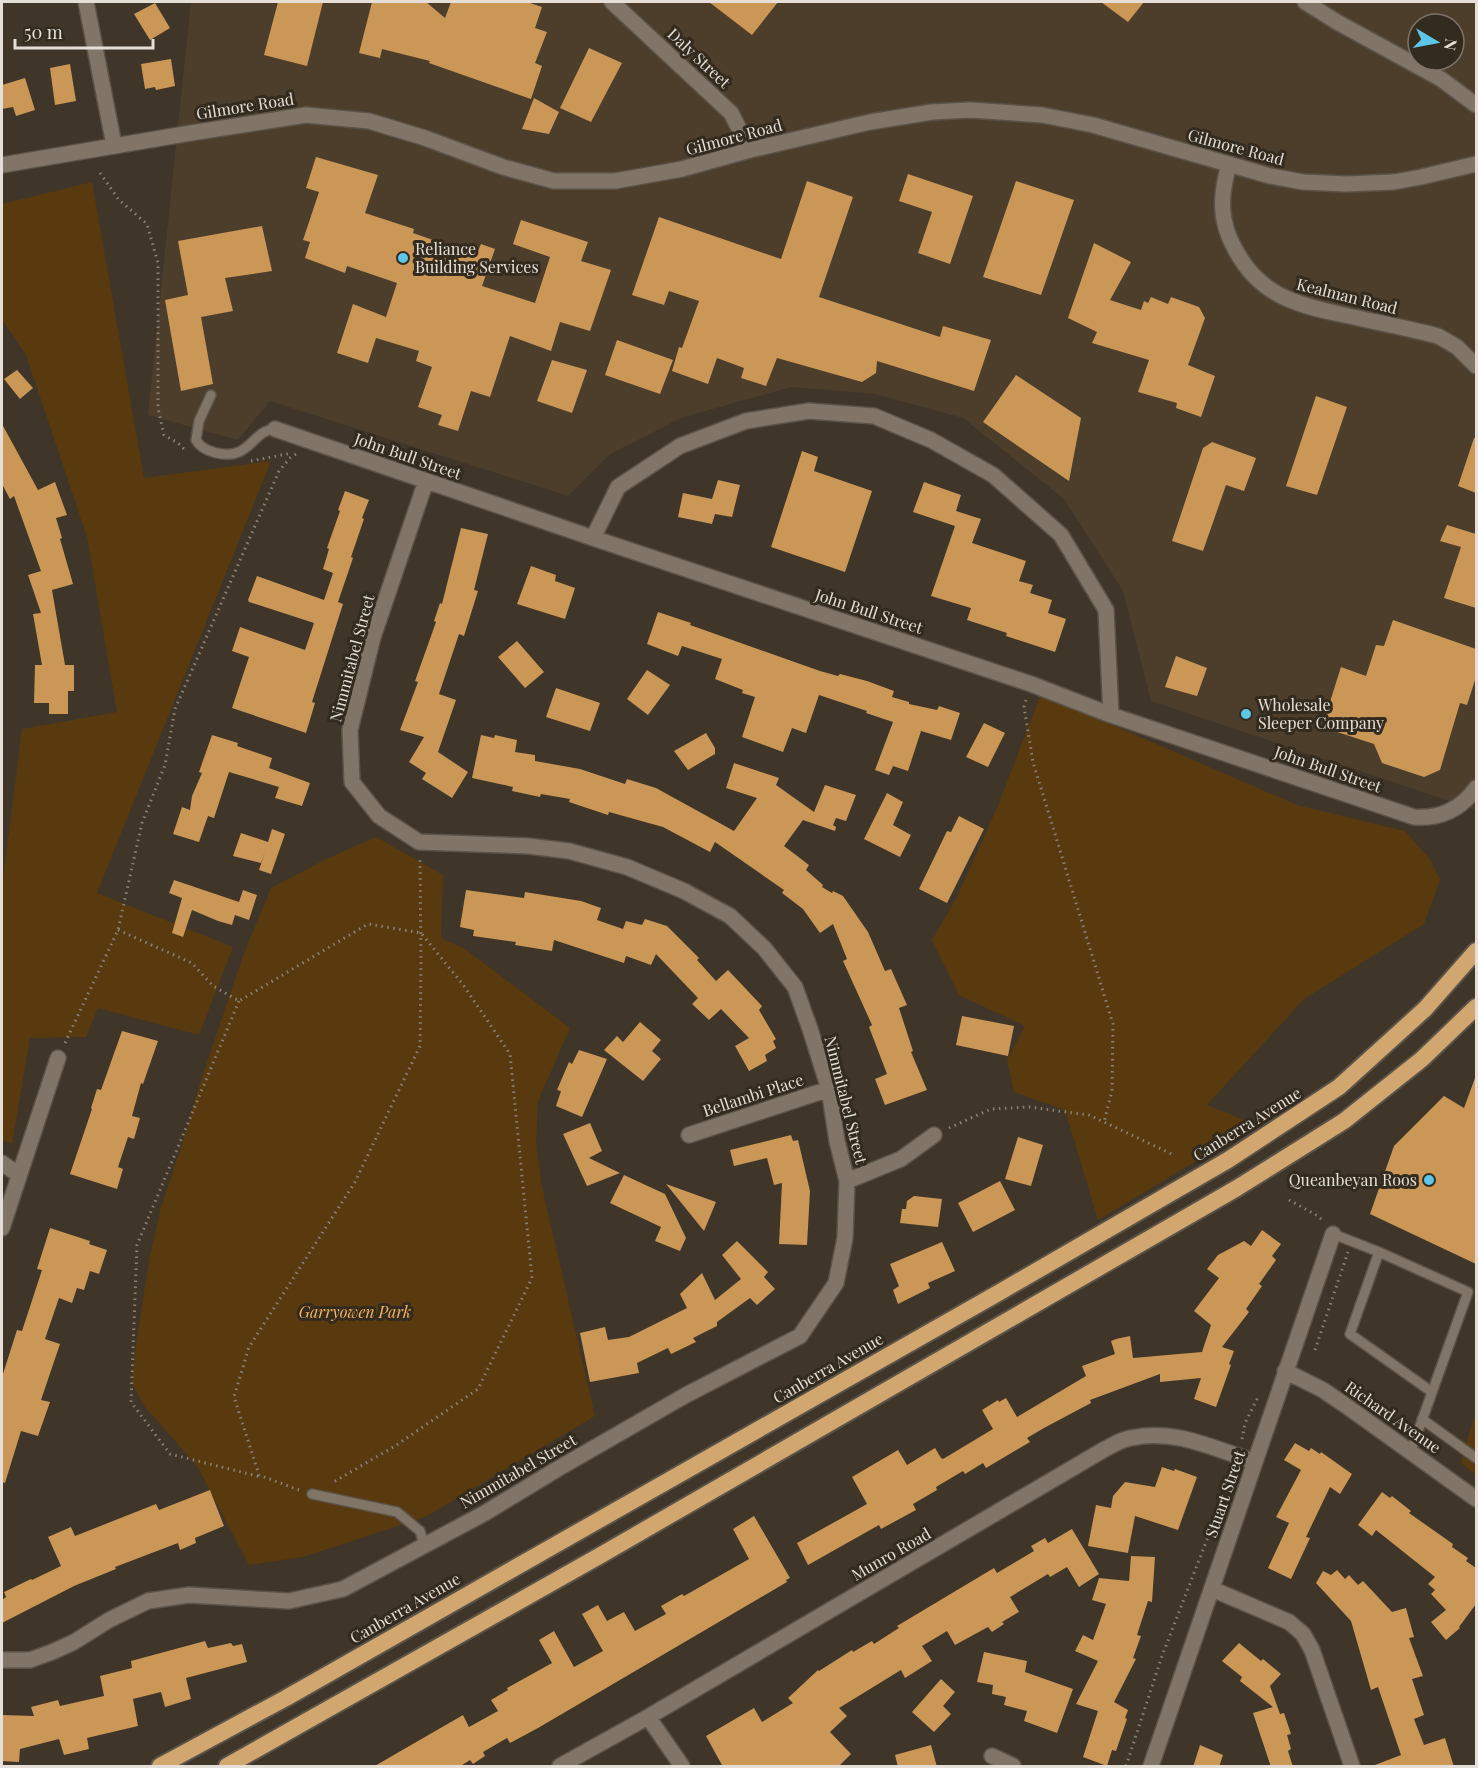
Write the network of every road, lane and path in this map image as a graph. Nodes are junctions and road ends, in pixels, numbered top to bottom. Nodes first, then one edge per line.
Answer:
1 (86, 2) edge
2 (612, 2) edge
3 (1305, 2) edge
4 (1476, 105) edge
5 (114, 145) junction
6 (750, 150) junction
7 (1476, 164) edge
8 (2, 165) edge
9 (1229, 165) junction
10 (100, 173) dead end
11 (1476, 366) edge
12 (211, 395) dead end
13 (275, 429) joint
14 (164, 435) dead end
15 (296, 454) dead end
16 (426, 481) junction
17 (593, 538) junction
18 (1031, 684) junction
19 (1111, 714) junction
20 (1476, 788) edge
21 (419, 842) junction
22 (118, 930) junction
23 (421, 933) junction
24 (1476, 951) edge
25 (239, 1001) junction
26 (1476, 1007) edge
27 (57, 1058) joint
28 (829, 1089) junction
29 (1104, 1122) junction
30 (689, 1135) dead end
31 (934, 1136) joint
32 (1174, 1155) dead end
33 (2, 1163) edge
34 (19, 1175) junction
35 (847, 1181) junction
36 (1289, 1200) dead end
37 (2, 1228) edge
38 (1333, 1234) junction
39 (1352, 1240) junction
40 (1380, 1252) junction
41 (1315, 1350) dead end
42 (1285, 1371) junction
43 (1261, 1392) dead end
44 (1432, 1392) junction
45 (1422, 1419) junction
46 (1411, 1451) junction
47 (1238, 1456) junction
48 (1476, 1458) edge
49 (1255, 1462) junction
50 (266, 1478) junction
51 (1229, 1489) dead end
52 (312, 1494) junction
53 (1476, 1499) edge
54 (1217, 1527) dead end
55 (424, 1545) junction
56 (1212, 1589) junction
57 (2, 1660) edge
58 (648, 1717) junction
59 (992, 1756) dead end
60 (160, 1767) edge
61 (227, 1767) edge
62 (560, 1767) edge
63 (682, 1767) edge
64 (1013, 1767) edge
65 (1126, 1767) edge
66 (1151, 1767) edge
67 (1352, 1767) edge

1 - 5 street
2 - 6 street, Daly Street
3 - 4 street
5 - 6 street, Gilmore Road
5 - 8 street, Gilmore Road
6 - 9 street, Gilmore Road
7 - 9 street, Gilmore Road
9 - 11 street, Kealman Road
10 - 14 path
12 - 13 lane
13 - 16 street, John Bull Street
15 - 22 path
16 - 17 street, John Bull Street
16 - 21 street, Nimmitabel Street
17 - 18 street, John Bull Street
17 - 19 street
18 - 19 street, John Bull Street
18 - 29 path
19 - 20 street, John Bull Street
21 - 23 path
21 - 28 street, Nimmitabel Street
22 - 25 path
22 - 27 path
23 - 25 path
23 - 50 path
23 - 52 path
24 - 60 highway, Canberra Avenue
25 - 50 path
26 - 61 highway
27 - 34 street
28 - 30 street, Bellambi Place
28 - 35 street, Nimmitabel Street
29 - 31 path
29 - 32 path
31 - 35 street
33 - 34 street
34 - 37 street
35 - 55 street, Nimmitabel Street
36 - 38 path
38 - 39 lane
38 - 42 street, Stuart Street
39 - 40 lane
39 - 41 path
40 - 44 lane
40 - 44 lane
42 - 46 street, Richard Avenue
42 - 49 street, Stuart Street
43 - 47 path, Stuart Street
44 - 45 lane
45 - 46 lane
45 - 48 lane
46 - 53 street, Richard Avenue
47 - 49 street, Munro Road
47 - 51 path, Stuart Street
47 - 58 street, Munro Road
49 - 56 street, Stuart Street
50 - 52 path
52 - 55 lane
54 - 65 path, Stuart Street
55 - 57 street, Nimmitabel Street
56 - 66 street, Stuart Street
56 - 67 street
58 - 62 street, Munro Road
58 - 63 street
59 - 64 street

